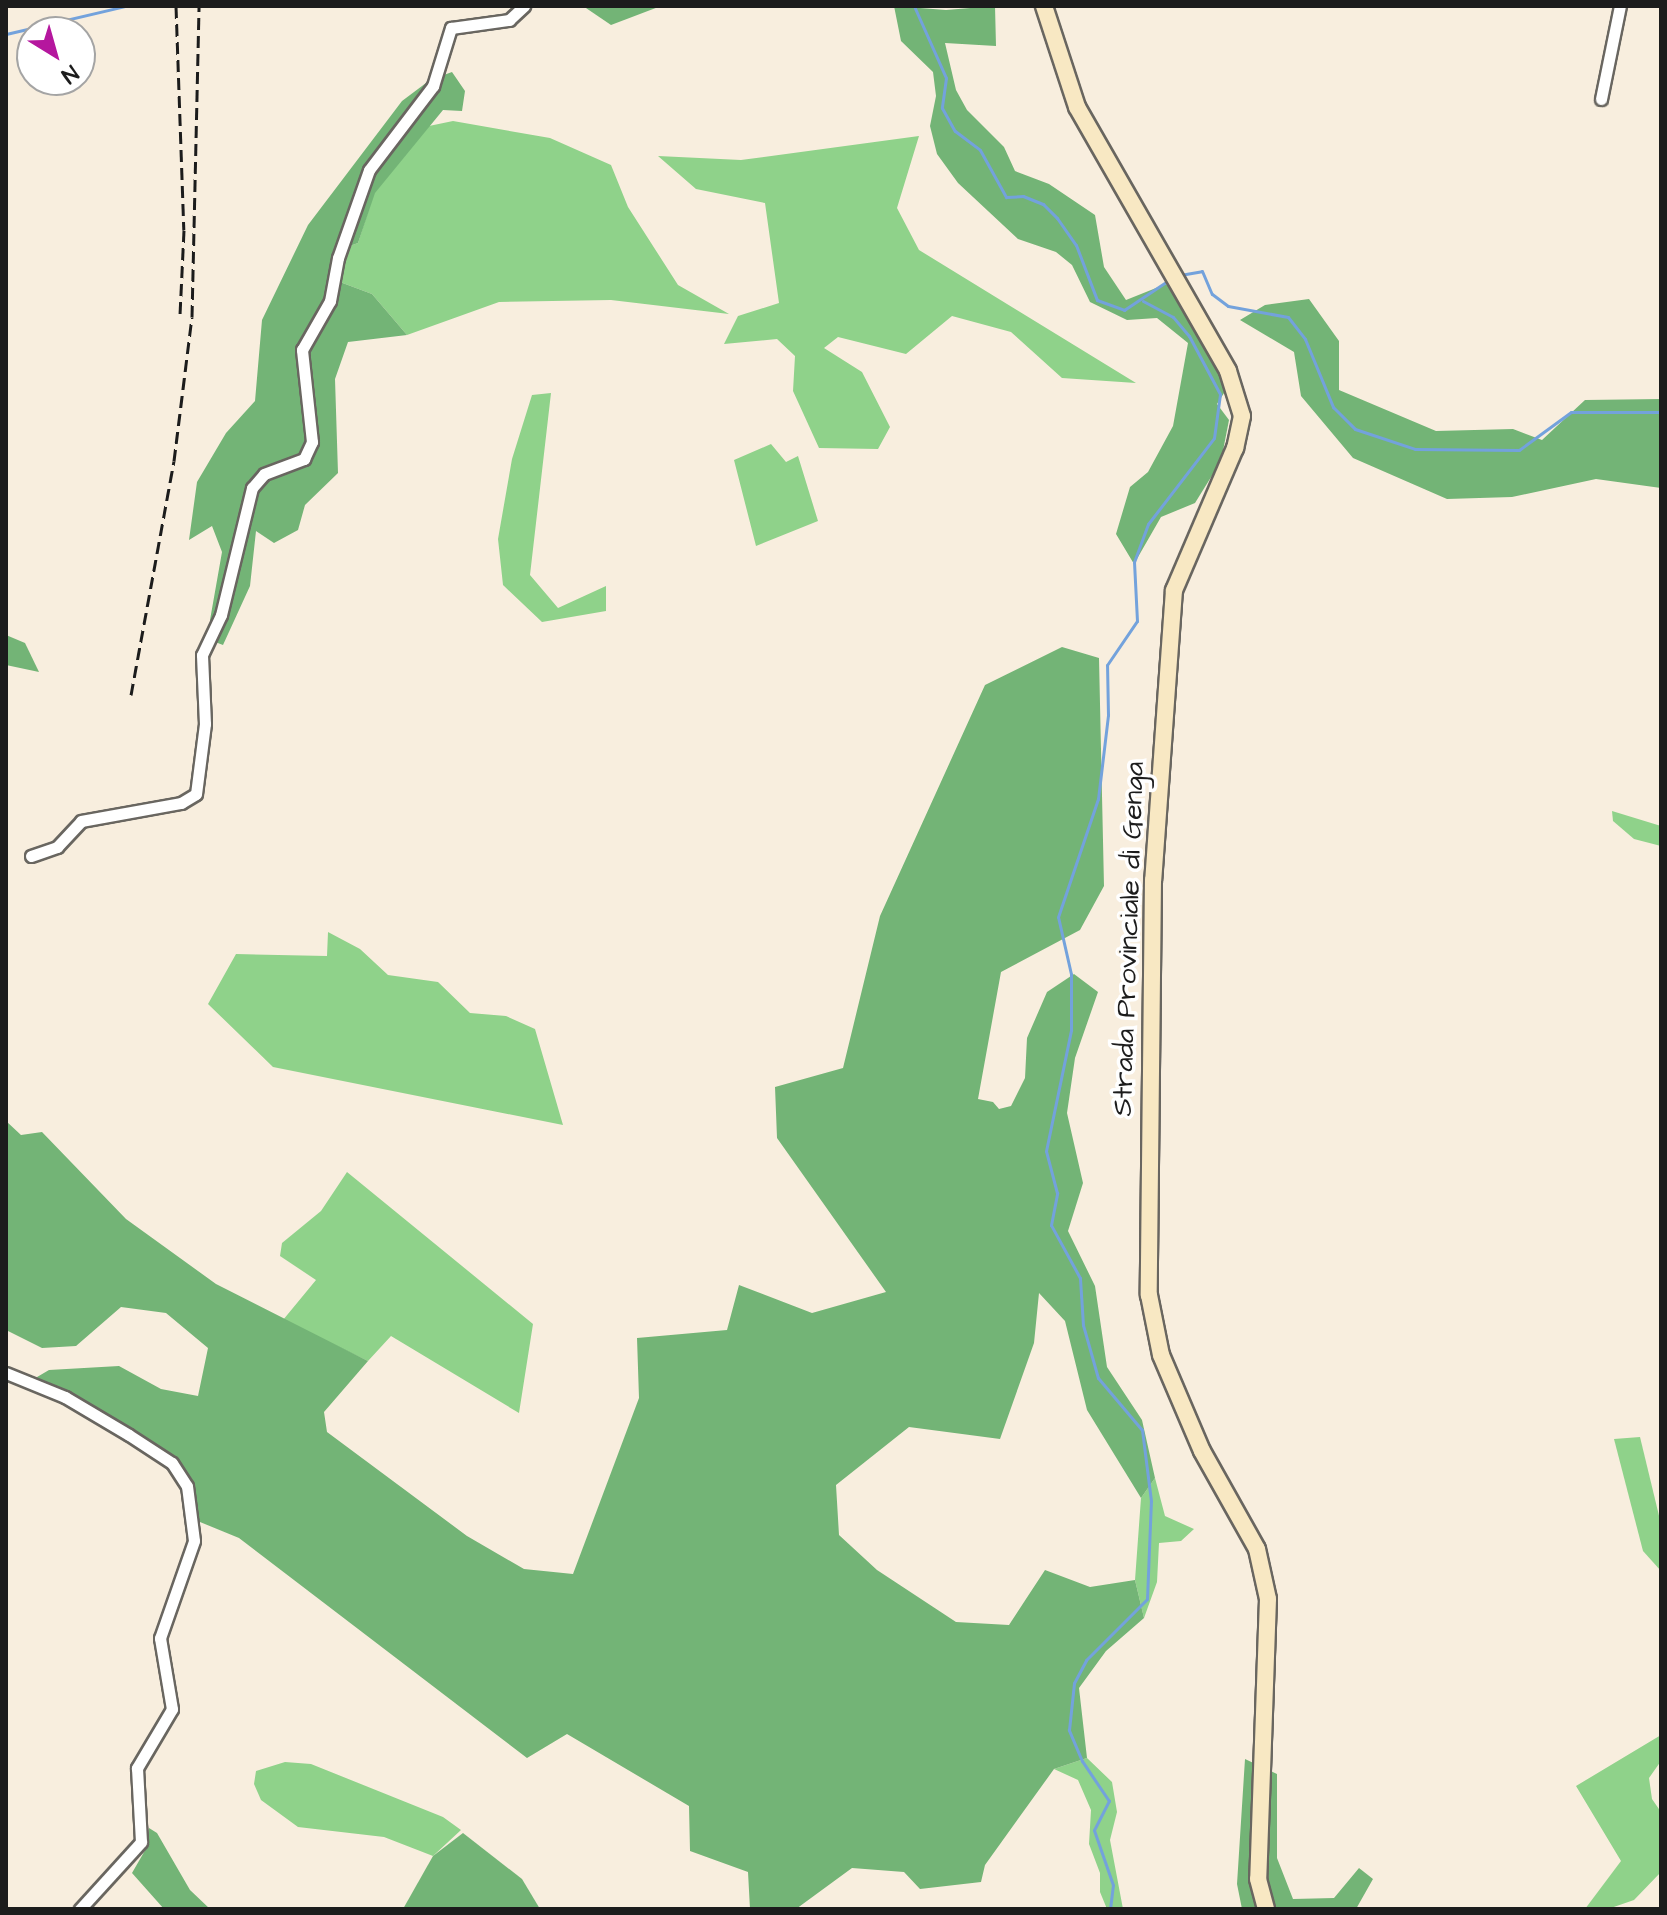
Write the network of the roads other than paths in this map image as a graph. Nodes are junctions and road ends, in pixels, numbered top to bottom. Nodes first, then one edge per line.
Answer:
1 (524, 6) edge
2 (1044, 6) edge
3 (1620, 6) edge
4 (1601, 99) dead end
5 (31, 856) dead end
6 (6, 1373) edge
7 (80, 1909) edge
8 (1266, 1909) edge

1 - 5 street
2 - 8 main road, Strada Provinciale di Genga
3 - 4 street
6 - 7 street

